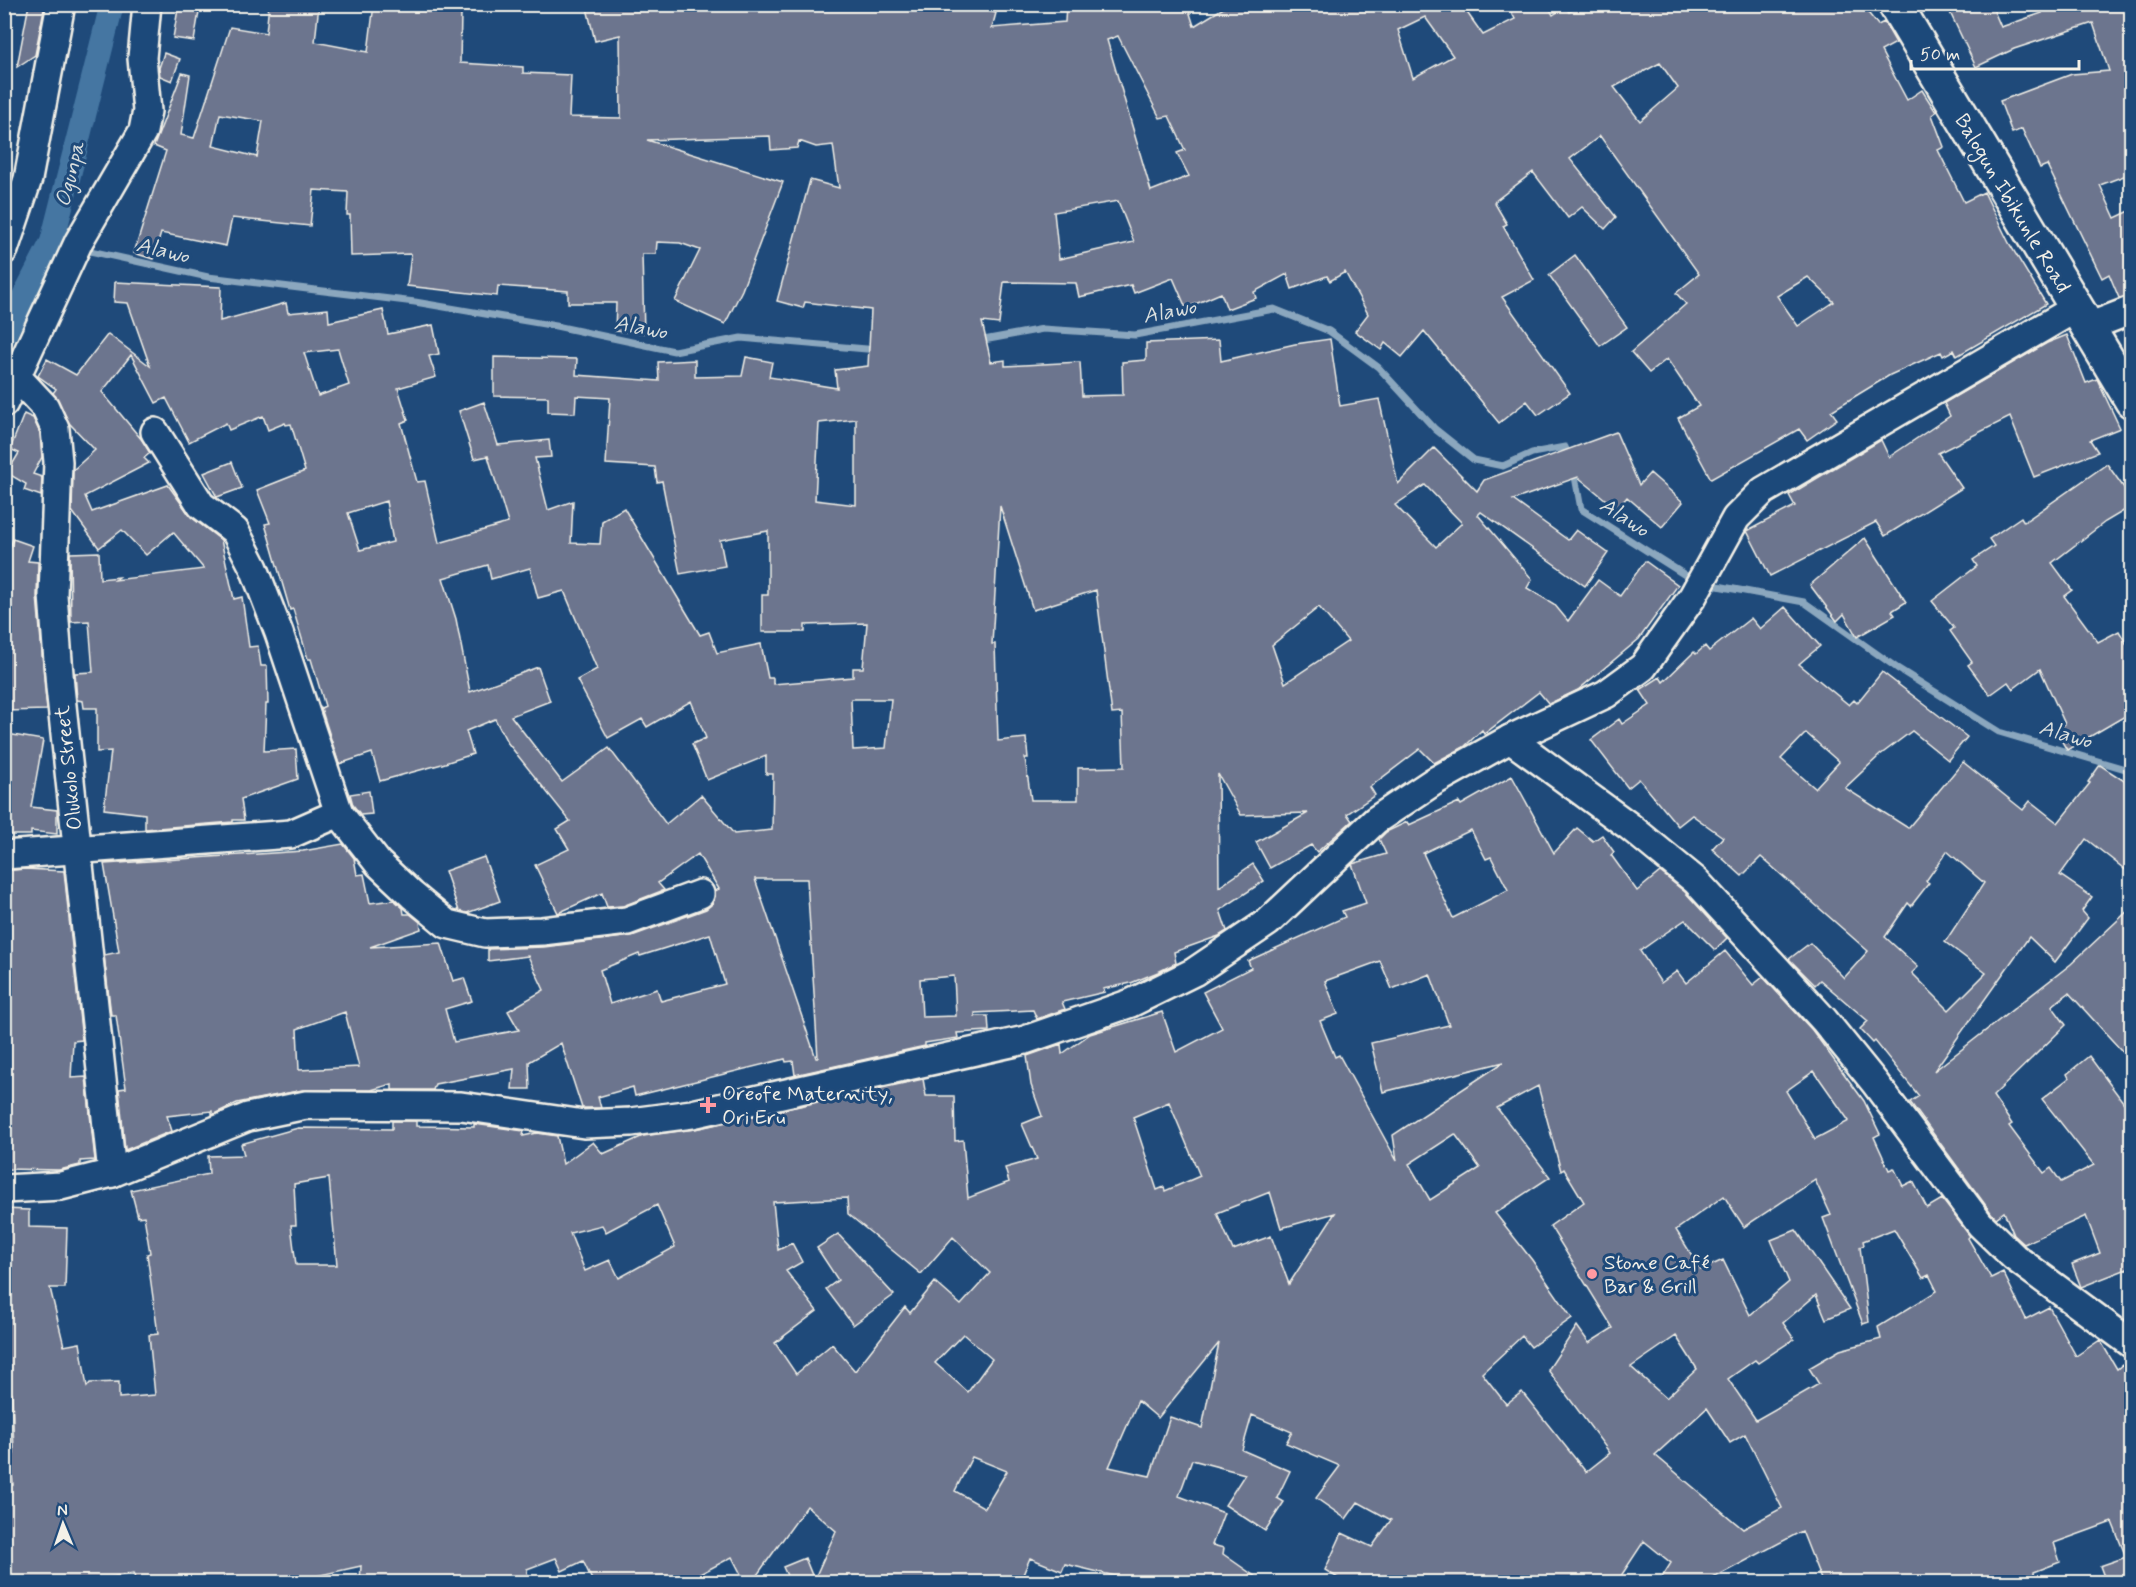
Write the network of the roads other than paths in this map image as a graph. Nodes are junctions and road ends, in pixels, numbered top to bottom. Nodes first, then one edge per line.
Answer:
1 (62, 4) edge
2 (147, 4) edge
3 (1895, 4) edge
4 (4, 250) edge
5 (2132, 310) edge
6 (2082, 318) junction
7 (16, 376) junction
8 (2132, 401) edge
9 (4, 403) edge
10 (155, 432) dead end
11 (1510, 739) junction
12 (339, 813) junction
13 (76, 848) junction
14 (4, 855) edge
15 (700, 894) dead end
16 (112, 1173) junction
17 (4, 1189) edge
18 (2132, 1344) edge

1 - 4 street
2 - 7 street
3 - 6 street, Balogun Ibikunle Road
5 - 6 street
6 - 8 street, Balogun Ibikunle Road
6 - 11 street
7 - 9 street
7 - 13 street, Olukolo Street
10 - 12 street
11 - 16 street
11 - 18 street
12 - 13 street
12 - 15 street
13 - 14 street
13 - 16 street, Olukolo Street
16 - 17 street

